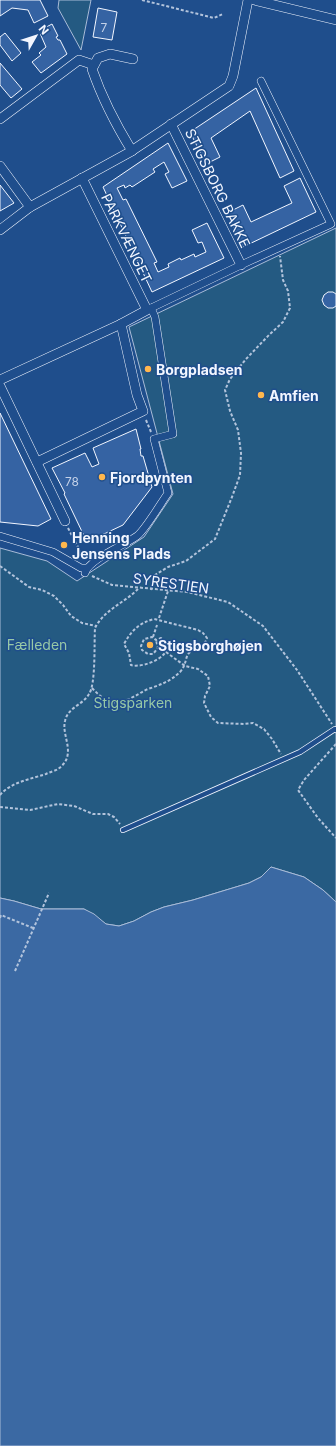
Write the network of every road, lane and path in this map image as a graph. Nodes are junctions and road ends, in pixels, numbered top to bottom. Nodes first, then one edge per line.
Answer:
1 (142, 0) edge
2 (248, 0) edge
3 (254, 0) edge
4 (223, 14) dead end
5 (336, 20) edge
6 (133, 59) dead end
7 (94, 65) junction
8 (261, 81) dead end
9 (0, 119) edge
10 (171, 124) junction
11 (132, 151) junction
12 (0, 166) edge
13 (82, 178) junction
14 (30, 207) junction
15 (0, 230) edge
16 (279, 248) junction
17 (241, 265) junction
18 (149, 309) junction
19 (121, 324) junction
20 (0, 380) edge
21 (1, 392) edge
22 (143, 411) junction
23 (154, 439) junction
24 (37, 462) junction
25 (65, 521) joint
26 (0, 536) edge
27 (0, 566) edge
28 (86, 570) junction
29 (138, 588) junction
30 (152, 590) junction
31 (168, 591) junction
32 (159, 618) dead end
33 (157, 625) dead end
34 (96, 626) junction
35 (152, 637) junction
36 (156, 640) junction
37 (166, 652) junction
38 (185, 666) junction
39 (92, 688) junction
40 (336, 729) edge
41 (336, 744) edge
42 (284, 759) junction
43 (0, 795) edge
44 (0, 806) edge
45 (123, 830) joint
46 (336, 838) edge
47 (49, 893) dead end
48 (0, 918) edge
49 (33, 928) junction
50 (15, 971) dead end

1 - 4 path
2 - 10 street
3 - 5 street
6 - 7 street
7 - 9 street
7 - 11 street
8 - 16 street, STIGSBORG BAKKE
10 - 11 street
10 - 17 street, STIGSBORG BAKKE
11 - 13 street
12 - 14 street
13 - 14 street
13 - 18 street, PARKVÆNGET
14 - 15 street
16 - 17 street, STIGSBORG BAKKE
16 - 30 path
17 - 18 street, STIGSBORG BAKKE
18 - 19 street
18 - 23 street
19 - 20 street
19 - 22 street
21 - 24 street
22 - 23 path
22 - 24 street
23 - 28 street
24 - 25 street
25 - 28 path
26 - 28 street
27 - 34 path
28 - 29 path, SYRESTIEN
29 - 30 path, SYRESTIEN
29 - 34 path
30 - 31 path, SYRESTIEN
31 - 32 path
31 - 40 path, SYRESTIEN
33 - 35 path
34 - 39 path
35 - 36 path
35 - 36 path
36 - 37 path
37 - 38 path
37 - 38 path
38 - 39 path
38 - 42 path
39 - 43 path
40 - 42 lane
41 - 46 path
42 - 45 lane
44 - 45 path
47 - 49 path
48 - 49 path
49 - 50 path

